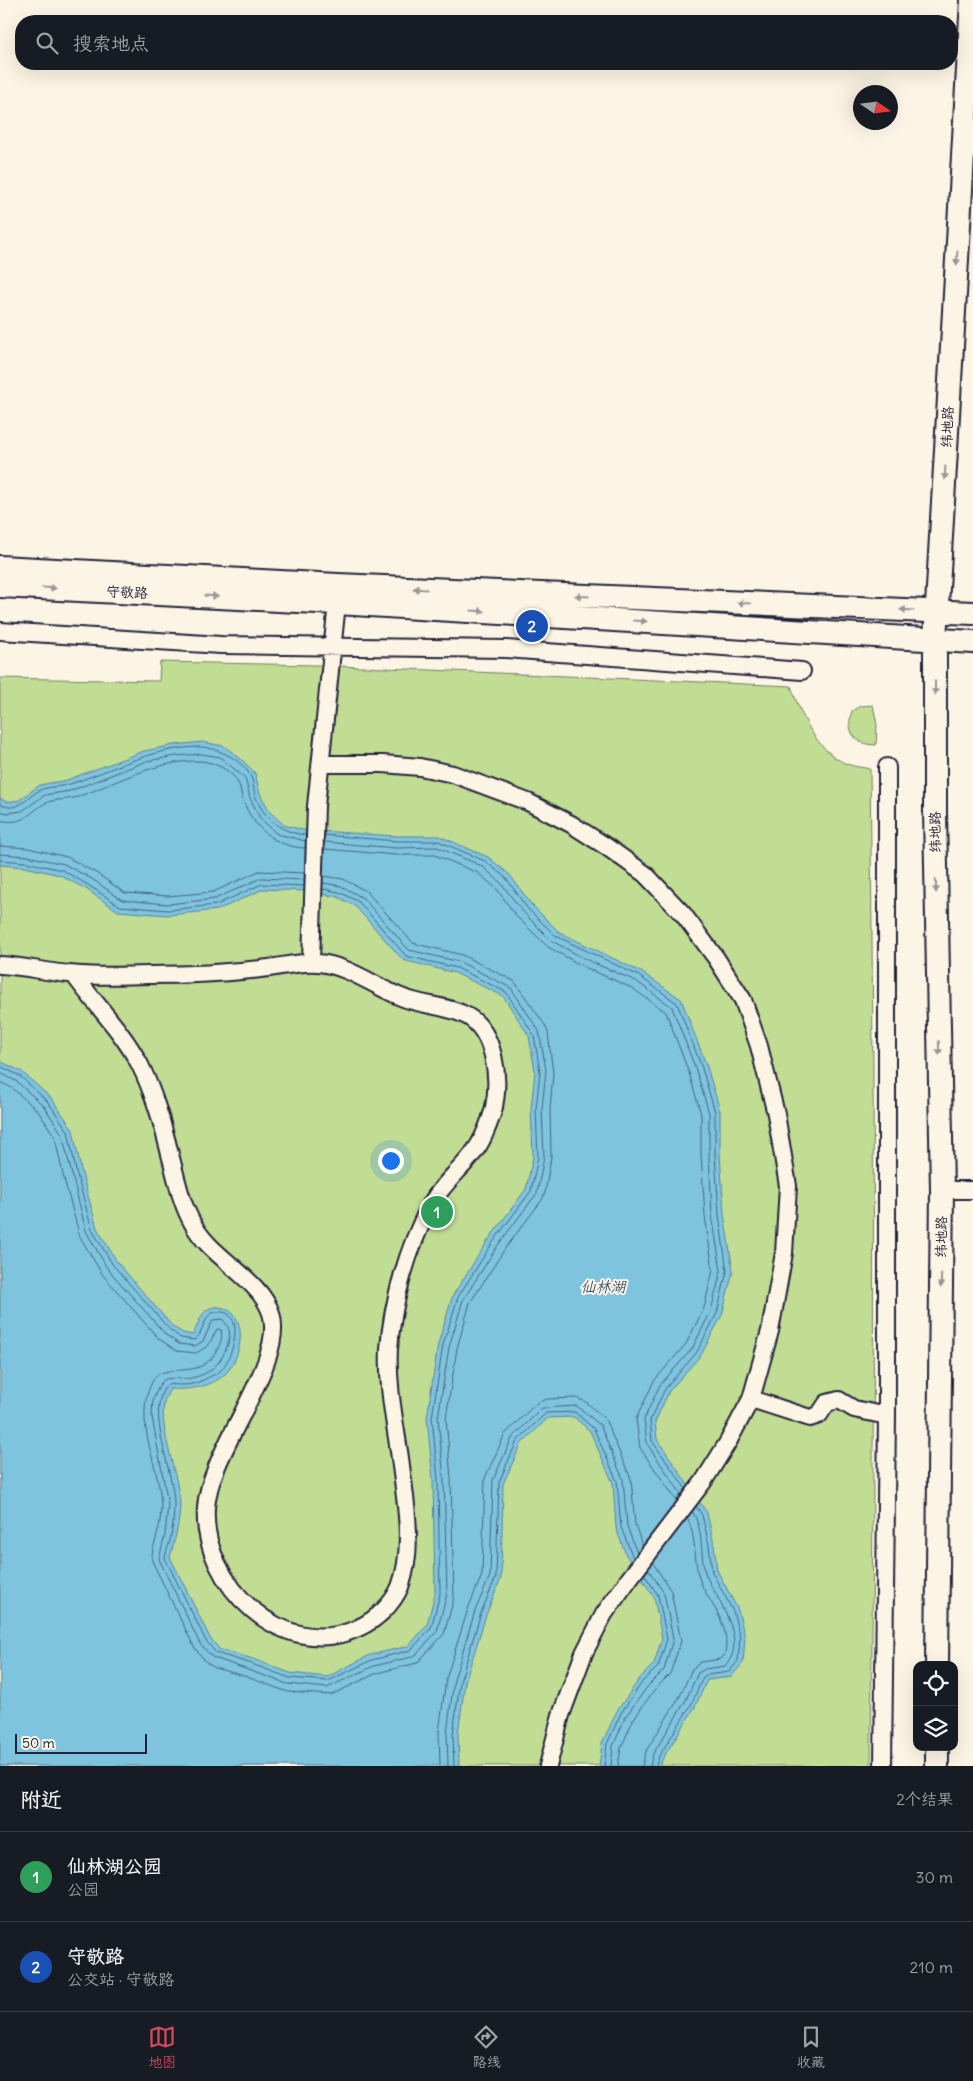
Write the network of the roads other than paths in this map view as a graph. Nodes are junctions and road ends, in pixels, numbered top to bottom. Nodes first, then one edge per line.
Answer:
1 (972, 0) edge
2 (0, 566) edge
3 (0, 586) edge
4 (338, 603) junction
5 (937, 611) junction
6 (973, 613) edge
7 (0, 630) edge
8 (935, 640) junction
9 (973, 642) edge
10 (333, 646) junction
11 (802, 671) dead end
12 (321, 764) junction
13 (887, 767) dead end
14 (311, 962) junction
15 (0, 965) edge
16 (74, 975) junction
17 (942, 1190) junction
18 (973, 1190) edge
19 (751, 1399) junction
20 (887, 1416) junction
21 (937, 1661) edge
22 (937, 1751) edge
23 (548, 1766) edge
24 (883, 1766) edge
25 (937, 1766) edge

1 -> 5 main road, 纬地路
5 -> 2 main road, 守敬路
3 -> 4 main road, 守敬路
4 -> 8 main road, 守敬路
4 - 10 street
5 - 6 main road, 守敬路
5 - 8 main road, 纬地路
7 - 10 street
8 - 9 main road, 守敬路
8 -> 17 main road, 纬地路
10 - 11 street
10 - 12 street
12 - 14 street
12 - 19 street
13 - 20 street
14 - 16 street
14 - 16 street
15 - 16 street
17 - 18 street
17 -> 21 main road, 纬地路
19 - 20 street
19 - 23 street
20 - 24 street
22 - 25 main road

